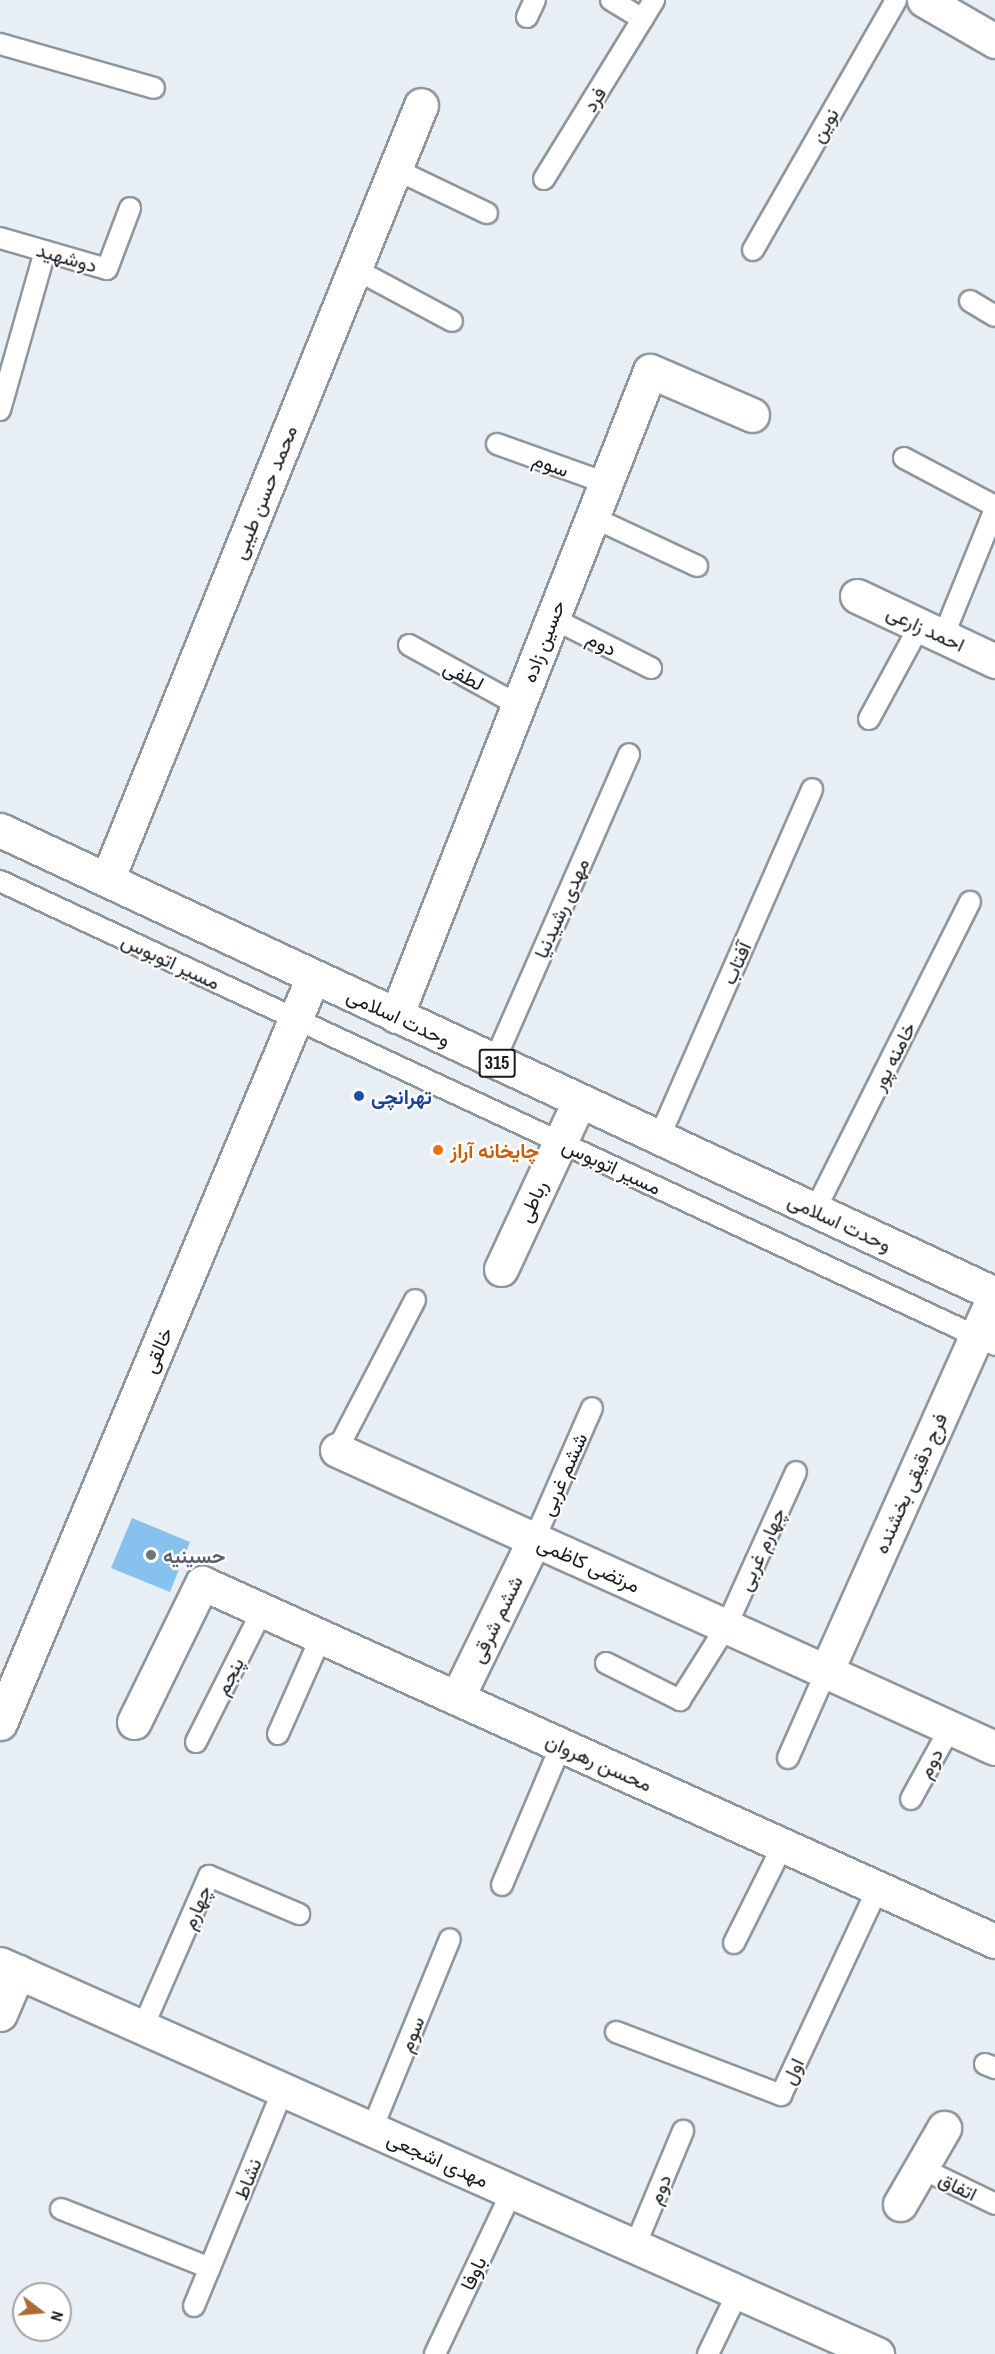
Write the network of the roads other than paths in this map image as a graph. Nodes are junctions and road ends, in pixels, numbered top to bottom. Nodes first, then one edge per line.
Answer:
1 (610, 0) edge
2 (654, 0) edge
3 (896, 0) edge
4 (924, 0) edge
5 (643, 19) junction
6 (995, 41) edge
7 (0, 44) edge
8 (154, 88) dead end
9 (421, 105) dead end
10 (395, 169) junction
11 (544, 179) dead end
12 (130, 208) dead end
13 (487, 213) dead end
14 (0, 238) edge
15 (753, 250) dead end
16 (45, 251) junction
17 (355, 269) junction
18 (970, 301) dead end
19 (995, 316) edge
20 (452, 321) dead end
21 (0, 410) edge
22 (752, 416) dead end
23 (497, 444) dead end
24 (904, 458) dead end
25 (606, 483) junction
26 (995, 507) edge
27 (592, 517) junction
28 (697, 566) dead end
29 (857, 596) dead end
30 (552, 618) junction
31 (932, 631) junction
32 (409, 645) dead end
33 (995, 661) edge
34 (651, 668) dead end
35 (518, 705) junction
36 (869, 719) dead end
37 (629, 754) dead end
38 (812, 789) dead end
39 (0, 830) edge
40 (107, 880) junction
41 (0, 881) edge
42 (970, 902) dead end
43 (313, 977) junction
44 (396, 1016) junction
45 (296, 1019) junction
46 (494, 1062) junction
47 (579, 1102) junction
48 (659, 1138) junction
49 (559, 1142) junction
50 (815, 1210) junction
51 (501, 1269) dead end
52 (995, 1294) edge
53 (415, 1300) dead end
54 (986, 1341) edge
55 (592, 1408) dead end
56 (337, 1450) joint
57 (796, 1472) dead end
58 (534, 1540) junction
59 (262, 1610) junction
60 (726, 1626) junction
61 (321, 1636) junction
62 (606, 1663) dead end
63 (826, 1672) junction
64 (457, 1698) junction
65 (134, 1722) dead end
66 (0, 1723) edge
67 (950, 1728) junction
68 (278, 1734) dead end
69 (196, 1742) dead end
70 (561, 1745) junction
71 (995, 1748) edge
72 (788, 1758) dead end
73 (911, 1799) dead end
74 (783, 1845) junction
75 (502, 1885) dead end
76 (878, 1888) junction
77 (299, 1914) dead end
78 (450, 1939) dead end
79 (995, 1941) edge
80 (734, 1943) dead end
81 (9, 1968) edge
82 (0, 2014) edge
83 (143, 2028) junction
84 (616, 2032) dead end
85 (283, 2090) junction
86 (944, 2128) dead end
87 (372, 2129) junction
88 (683, 2132) dead end
89 (921, 2168) junction
90 (512, 2191) junction
91 (900, 2204) dead end
92 (995, 2204) edge
93 (61, 2208) dead end
94 (635, 2246) junction
95 (210, 2268) junction
96 (738, 2292) junction
97 (194, 2306) dead end
98 (435, 2354) edge
99 (708, 2354) edge
100 (877, 2354) edge

1 - 5 lane
2 - 5 lane, فرد
3 - 15 lane, نوین
4 - 6 street
5 - 11 lane, فرد
7 - 8 lane
9 - 10 street, محمد حسن طیبی
10 - 13 lane
10 - 17 street, محمد حسن طیبی
12 - 16 lane, دوشهید
14 - 16 lane, دوشهید
16 - 21 lane
17 - 20 lane
17 - 40 street, محمد حسن طیبی
18 - 19 lane
22 - 25 street, حسین زاده
23 - 25 lane, سوم
24 - 26 lane
25 - 27 street, حسین زاده
26 - 31 lane
27 - 28 lane
27 - 30 street, حسین زاده
29 - 31 street, احمد زارعی
30 - 34 lane, دوم
30 - 35 street, حسین زاده
31 - 33 street, احمد زارعی
31 - 36 lane
32 - 35 lane, لطفی
35 - 44 street, حسین زاده
37 - 46 lane, مهدی رشیدنیا
38 - 48 lane, آفتاب
39 - 40 street, وحدت اسلامی / 315
40 - 43 street, وحدت اسلامی / 315
41 - 45 lane, مسیر اتوبوس
42 - 50 lane, خامنه پور
43 - 44 street, وحدت اسلامی / 315
43 - 45 street, خالقی
44 - 46 street, وحدت اسلامی / 315
45 - 49 lane, مسیر اتوبوس
45 - 66 street, خالقی
46 - 47 street, وحدت اسلامی / 315
47 - 48 street, وحدت اسلامی / 315
47 - 49 street, رباطی
48 - 50 street, وحدت اسلامی / 315
49 - 51 street, رباطی
49 - 54 lane, مسیر اتوبوس
50 - 52 street, وحدت اسلامی / 315
52 - 54 street, فرج دقیقی بخشنده
53 - 56 lane, مرتضی کاظمی
54 - 63 street, فرج دقیقی بخشنده
55 - 58 lane, ششم غربی
56 - 58 street, مرتضی کاظمی
57 - 60 lane, چهارم غربی
58 - 60 street, مرتضی کاظمی
58 - 64 street, ششم شرقی
59 - 61 street, محسن رهروان
59 - 65 street, محسن رهروان
59 - 69 lane, پنجم
60 - 62 lane, چهارم غربی
60 - 63 street, مرتضی کاظمی
61 - 64 street, محسن رهروان
61 - 68 lane
63 - 67 street, مرتضی کاظمی
63 - 72 lane
64 - 70 street, محسن رهروان
67 - 71 street, مرتضی کاظمی
67 - 73 lane, دوم
70 - 74 street, محسن رهروان
70 - 75 lane
74 - 76 street, محسن رهروان
74 - 80 lane
76 - 79 street, محسن رهروان
76 - 84 lane, اول
77 - 83 lane, چهارم
78 - 87 lane, سوم
81 - 82 street
81 - 83 street, مهدی اشجعی
83 - 85 street, مهدی اشجعی
85 - 87 street, مهدی اشجعی
85 - 95 lane, نشاط
86 - 89 street
87 - 90 street, مهدی اشجعی
88 - 94 lane, دوم
89 - 91 street
89 - 92 lane, اتفاق
90 - 94 street, مهدی اشجعی
90 - 98 lane, باوفا
93 - 95 lane
94 - 96 street, مهدی اشجعی
95 - 97 lane, نشاط
96 - 99 lane
96 - 100 street, مهدی اشجعی

